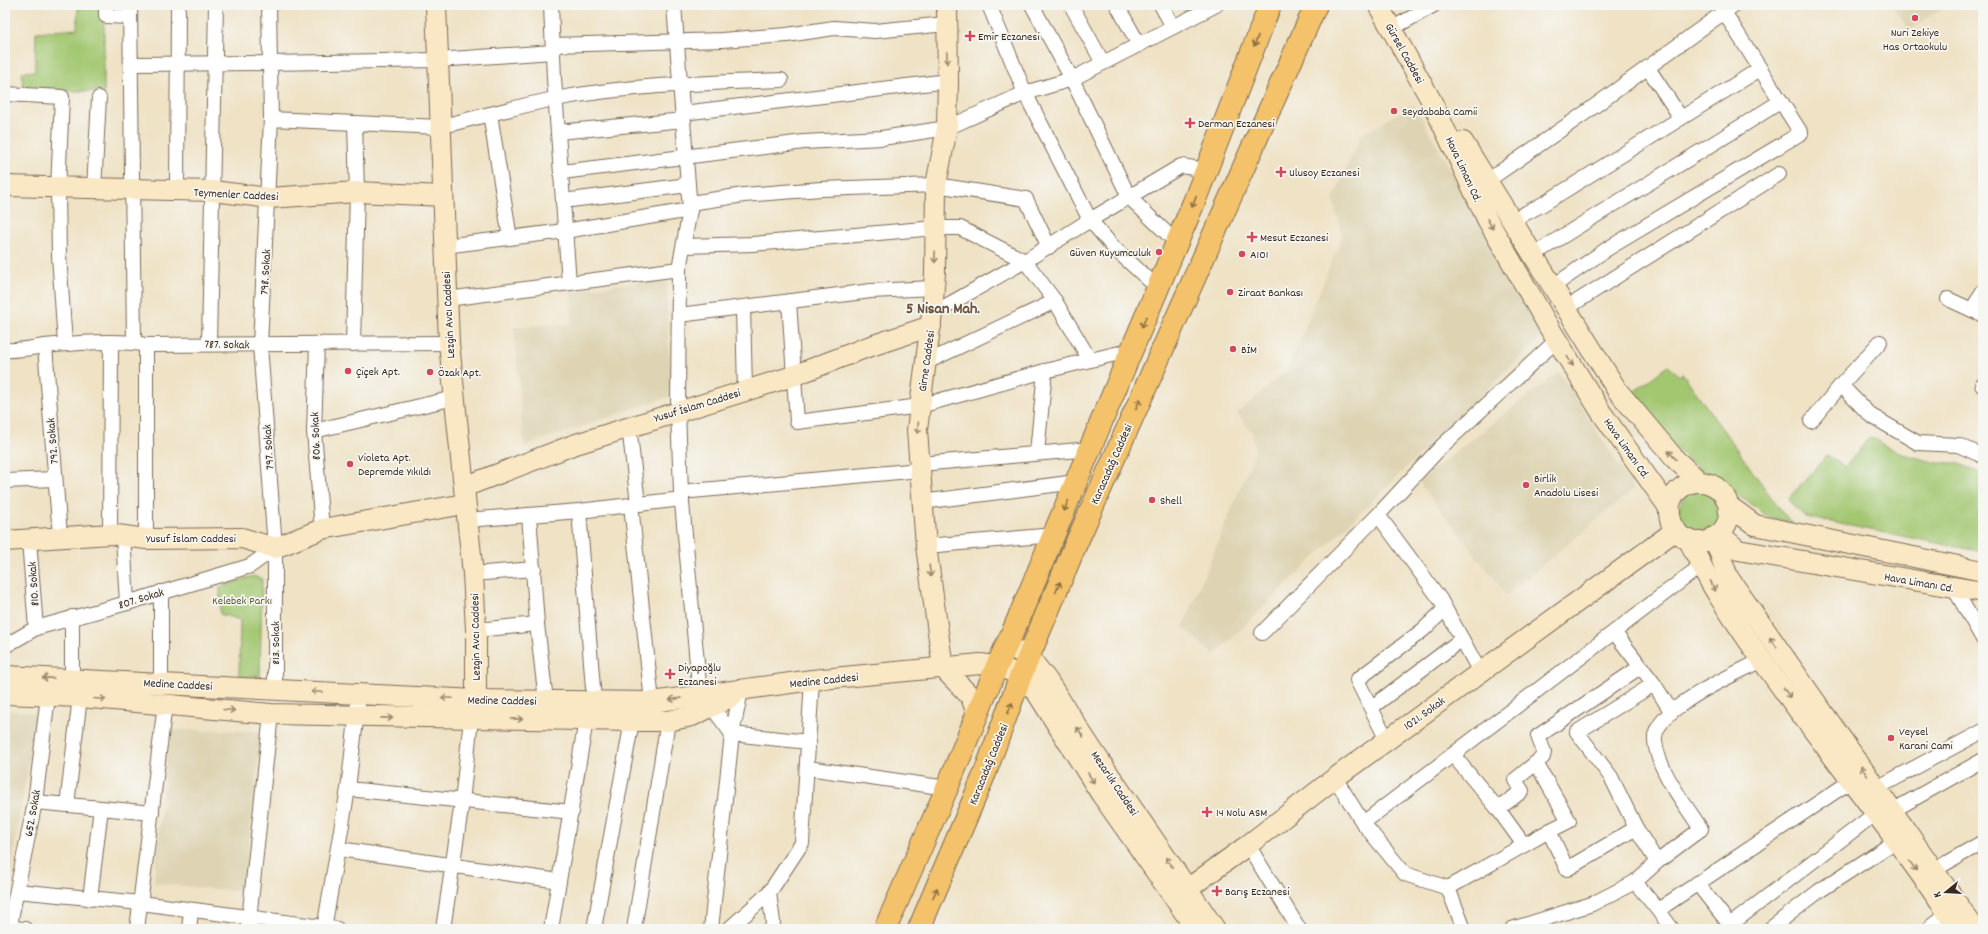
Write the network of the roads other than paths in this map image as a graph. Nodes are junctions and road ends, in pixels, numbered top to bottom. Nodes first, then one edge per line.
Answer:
1 (106, 5) edge
2 (178, 5) edge
3 (216, 5) edge
4 (269, 5) edge
5 (436, 5) edge
6 (551, 5) edge
7 (674, 5) edge
8 (988, 5) edge
9 (1032, 5) edge
10 (1071, 5) edge
11 (1117, 5) edge
12 (1161, 5) edge
13 (1270, 5) edge
14 (1316, 5) edge
15 (1378, 5) edge
16 (1434, 5) edge
17 (1207, 7) edge
18 (1729, 9) edge
19 (130, 11) edge
20 (946, 14) edge
21 (1173, 27) junction
22 (1392, 29) junction
23 (677, 42) junction
24 (1139, 45) junction
25 (553, 48) junction
26 (437, 60) junction
27 (216, 63) junction
28 (270, 63) junction
29 (1103, 63) junction
30 (131, 64) junction
31 (177, 64) junction
32 (1648, 68) junction
33 (1760, 69) junction
34 (1072, 79) junction
35 (781, 80) dead end
36 (948, 81) junction
37 (680, 84) junction
38 (1025, 93) junction
39 (5, 94) edge
40 (99, 98) dead end
41 (555, 99) junction
42 (1431, 100) junction
43 (1781, 101) junction
44 (490, 114) junction
45 (683, 116) junction
46 (1681, 118) junction
47 (271, 120) junction
48 (356, 123) junction
49 (439, 127) junction
50 (947, 128) junction
51 (558, 132) junction
52 (686, 158) junction
53 (1206, 170) junction
54 (562, 172) junction
55 (1779, 174) dead end
56 (1487, 181) junction
57 (688, 185) junction
58 (936, 185) junction
59 (5, 186) edge
60 (58, 189) junction
61 (94, 189) junction
62 (133, 190) junction
63 (212, 191) junction
64 (177, 192) junction
65 (357, 192) junction
66 (443, 196) junction
67 (1129, 197) junction
68 (269, 198) junction
69 (564, 201) junction
70 (690, 206) junction
71 (1090, 220) junction
72 (1511, 221) junction
73 (935, 228) junction
74 (565, 231) junction
75 (510, 238) junction
76 (1177, 243) junction
77 (444, 246) junction
78 (684, 246) junction
79 (1049, 247) junction
80 (1533, 255) junction
81 (1026, 261) junction
82 (679, 269) junction
83 (569, 283) junction
84 (933, 288) junction
85 (1158, 288) junction
86 (1552, 288) junction
87 (1983, 291) edge
88 (447, 299) junction
89 (1948, 299) dead end
90 (789, 301) junction
91 (1055, 301) junction
92 (743, 307) junction
93 (1565, 309) junction
94 (1978, 313) edge
95 (679, 315) junction
96 (931, 320) junction
97 (1557, 340) junction
98 (1880, 342) dead end
99 (111, 343) junction
100 (140, 343) junction
101 (449, 343) junction
102 (65, 344) junction
103 (209, 344) junction
104 (317, 344) junction
105 (353, 344) junction
106 (260, 345) junction
107 (45, 346) junction
108 (5, 350) edge
109 (1132, 350) junction
110 (1090, 360) junction
111 (925, 363) junction
112 (1045, 371) junction
113 (793, 376) junction
114 (1841, 384) junction
115 (745, 390) junction
116 (454, 398) junction
117 (920, 406) junction
118 (678, 411) junction
119 (1811, 421) dead end
120 (629, 426) junction
121 (314, 431) junction
122 (1090, 449) junction
123 (1037, 453) junction
124 (1983, 456) edge
125 (920, 467) junction
126 (56, 479) junction
127 (5, 481) edge
128 (1076, 482) junction
129 (1700, 482) junction
130 (681, 496) junction
131 (922, 502) junction
132 (465, 504) junction
133 (634, 504) junction
134 (1728, 506) junction
135 (579, 512) junction
136 (528, 515) junction
137 (1378, 515) junction
138 (1678, 527) junction
139 (322, 529) junction
140 (117, 535) junction
141 (1054, 535) junction
142 (60, 536) junction
143 (1717, 536) junction
144 (146, 539) junction
145 (5, 540) edge
146 (29, 540) junction
147 (926, 546) junction
148 (275, 548) junction
149 (1702, 565) junction
150 (534, 569) junction
151 (1983, 571) edge
152 (473, 574) junction
153 (1954, 588) junction
154 (161, 592) junction
155 (1983, 592) edge
156 (128, 603) junction
157 (1445, 609) junction
158 (72, 617) junction
159 (537, 624) junction
160 (36, 628) junction
161 (476, 630) junction
162 (1614, 632) junction
163 (1262, 633) dead end
164 (1462, 639) junction
165 (1983, 639) edge
166 (1007, 645) junction
167 (5, 646) edge
168 (1762, 660) junction
169 (997, 666) junction
170 (1025, 666) junction
171 (1640, 667) junction
172 (943, 668) junction
173 (1480, 672) junction
174 (5, 676) edge
175 (72, 678) junction
176 (812, 680) junction
177 (161, 683) junction
178 (1654, 684) junction
179 (275, 689) junction
180 (741, 691) junction
181 (5, 694) edge
182 (359, 694) junction
183 (48, 696) junction
184 (80, 697) junction
185 (546, 701) junction
186 (594, 701) junction
187 (706, 701) junction
188 (652, 702) junction
189 (165, 704) junction
190 (1372, 706) junction
191 (473, 709) junction
192 (1671, 711) junction
193 (271, 714) junction
194 (977, 714) junction
195 (356, 717) junction
196 (586, 720) junction
197 (632, 721) junction
198 (668, 721) junction
199 (1983, 731) edge
200 (732, 734) junction
201 (1387, 740) junction
202 (809, 742) junction
203 (1453, 755) junction
204 (1983, 760) edge
205 (1536, 763) junction
206 (808, 768) junction
207 (1335, 778) junction
208 (1851, 781) junction
209 (947, 788) junction
210 (1877, 788) junction
211 (348, 789) junction
212 (35, 802) junction
213 (462, 802) junction
214 (67, 805) junction
215 (101, 808) junction
216 (1498, 809) junction
217 (572, 812) junction
218 (1884, 812) junction
219 (152, 813) junction
220 (1363, 823) junction
221 (1636, 828) junction
222 (1549, 831) junction
223 (1896, 841) junction
224 (1983, 842) edge
225 (1248, 845) junction
226 (1524, 845) junction
227 (338, 849) junction
228 (1657, 862) junction
229 (452, 866) junction
230 (1934, 870) junction
231 (559, 881) junction
232 (1635, 882) junction
233 (1697, 883) junction
234 (1448, 888) junction
235 (17, 891) junction
236 (768, 893) junction
237 (1181, 894) junction
238 (90, 898) junction
239 (140, 903) junction
240 (1658, 910) junction
241 (191, 911) junction
242 (1953, 921) edge
243 (248, 924) edge
244 (10, 928) edge
245 (329, 928) edge
246 (25, 929) edge
247 (137, 929) edge
248 (189, 929) edge
249 (443, 929) edge
250 (551, 929) edge
251 (594, 929) edge
252 (634, 929) edge
253 (711, 929) edge
254 (728, 929) edge
255 (772, 929) edge
256 (885, 929) edge
257 (919, 929) edge
258 (1196, 929) edge
259 (1215, 929) edge
260 (1299, 929) edge
261 (1464, 929) edge
262 (1512, 929) edge
263 (1672, 929) edge
264 (1770, 929) edge
265 (1928, 929) edge
266 (1975, 929) edge

1 - 19 street
2 - 31 street
3 - 27 street
4 - 28 street, 798. Sokak
5 - 26 street, Lezgin Avcı Caddesi
6 - 25 street
7 - 23 street
8 - 38 street
9 - 34 street
10 - 29 street
11 - 24 street
12 - 21 street
13 -> 53 highway, Karacadağ Caddesi
170 -> 14 highway, Karacadağ Caddesi
15 - 22 street, Gürsel Caddesi
16 - 22 street
17 - 21 street
18 - 32 street
18 - 33 street
19 - 30 street
20 - 23 street
20 -> 36 street, Girne Caddesi
21 - 24 street
22 - 42 street, Gürsel Caddesi
23 - 25 street
23 - 37 street
24 - 29 street
25 - 26 street
25 - 41 street
26 - 28 street
26 - 49 street, Lezgin Avcı Caddesi
27 - 28 street
27 - 31 street
27 - 63 street
28 - 47 street, 798. Sokak
29 - 34 street
30 - 31 street
30 - 62 street
31 - 64 street
32 - 46 street
32 - 56 street
33 - 43 street
33 - 46 street
34 - 38 street
34 - 67 street
35 - 37 street
36 - 45 street
36 - 50 street, Girne Caddesi
37 - 41 street
37 - 45 street
38 - 50 street
38 - 71 street
39 - 60 street
40 - 61 street
41 - 44 street
41 - 51 street
42 - 56 street, Hava Limanı Cd.
42 -> 97 street, Hava Limanı Cd.
43 - 80 street
43 - 86 street
44 - 49 street
44 - 75 street
45 - 51 street
45 - 52 street
46 - 72 street
47 - 48 street
47 - 68 street, 798. Sokak
48 - 49 street
48 - 65 street
49 - 66 street, Lezgin Avcı Caddesi
50 - 52 street
50 - 58 street, Girne Caddesi
51 - 54 street
52 - 54 street
52 - 57 street
53 - 67 street
53 -> 76 highway, Karacadağ Caddesi
54 - 69 street
55 - 93 street
56 - 72 street, Hava Limanı Cd.
57 - 69 street
57 - 70 street
58 - 70 street
58 - 73 street, Girne Caddesi
58 - 79 street
59 - 60 street, Teymenler Caddesi
60 - 61 street, Teymenler Caddesi
60 - 102 street
61 - 62 street, Teymenler Caddesi
62 - 64 street, Teymenler Caddesi
62 - 100 street
63 - 64 street, Teymenler Caddesi
63 - 68 street, Teymenler Caddesi
63 - 103 street
65 - 66 street, Teymenler Caddesi
65 - 68 street, Teymenler Caddesi
65 - 105 street
66 - 77 street, Lezgin Avcı Caddesi
67 - 71 street
67 - 76 street
68 - 106 street, 798. Sokak
69 - 74 street
70 - 74 street
70 - 78 street
71 - 79 street
71 - 85 street
72 - 80 street, Hava Limanı Cd.
73 - 78 street
73 - 81 street
73 -> 84 street, Girne Caddesi
74 - 75 street
74 - 83 street
75 - 77 street
76 - 85 highway, Karacadağ Caddesi
77 - 88 street, Lezgin Avcı Caddesi
78 - 82 street
79 - 81 street
80 - 86 street, Hava Limanı Cd.
81 - 91 street
81 - 96 street
82 - 83 street
82 - 95 street
83 - 88 street
84 - 90 street
84 - 96 street, Girne Caddesi
85 -> 109 highway, Karacadağ Caddesi
86 - 93 street, Hava Limanı Cd.
87 - 94 street
88 - 101 street, Lezgin Avcı Caddesi
89 - 94 street
90 - 92 street
90 - 113 street
91 - 110 street
91 - 111 street
92 - 95 street
92 - 115 street
129 -> 93 street, Hava Limanı Cd.
95 - 118 street
96 - 111 street, Girne Caddesi
96 - 113 street, Yusuf İslam Caddesi
97 - 137 street
97 -> 138 street, Hava Limanı Cd.
98 - 114 street
99 - 100 street, 787. Sokak
99 - 102 street, 787. Sokak
99 - 140 street
100 - 103 street, 787. Sokak
100 - 144 street
101 - 105 street, 787. Sokak
101 - 116 street, Lezgin Avcı Caddesi
102 - 107 street, 787. Sokak
103 - 106 street, 787. Sokak
104 - 105 street, 787. Sokak
104 - 106 street, 787. Sokak
104 - 121 street, 806. Sokak
106 - 148 street, 797. Sokak
107 - 108 street, 787. Sokak
107 - 126 street, 792. Sokak
109 - 110 street
109 - 122 highway, Karacadağ Caddesi
110 - 112 street
111 - 117 street, Girne Caddesi
112 - 117 street
112 - 123 street
113 - 115 street, Yusuf İslam Caddesi
113 - 117 street
114 - 119 street
114 - 124 street
115 - 118 street, Yusuf İslam Caddesi
116 - 121 street
116 - 132 street, Lezgin Avcı Caddesi
117 -> 125 street, Girne Caddesi
118 - 120 street, Yusuf İslam Caddesi
118 - 130 street
120 - 132 street, Yusuf İslam Caddesi
120 - 133 street
121 - 139 street, 806. Sokak
122 - 123 street
122 - 128 highway, Karacadağ Caddesi
123 - 125 street
125 - 130 street
125 - 131 street, Girne Caddesi
126 - 127 street
126 - 142 street, 792. Sokak
128 - 131 street
128 -> 141 highway, Karacadağ Caddesi
129 - 134 street
129 - 138 street
130 - 133 street
130 - 187 street
131 - 147 street, Girne Caddesi
132 - 136 street
132 - 139 street, Yusuf İslam Caddesi
132 - 152 street, Lezgin Avcı Caddesi
133 - 135 street
133 - 188 street
134 - 143 street
134 - 151 street, Hava Limanı Cd.
135 - 136 street
135 - 186 street
136 - 150 street
137 - 157 street
137 - 163 street
138 - 143 street
138 - 149 street, Hava Limanı Cd.
138 - 173 street, 1021. Sokak
139 - 148 street, Yusuf İslam Caddesi
140 - 142 street, Yusuf İslam Caddesi
140 - 144 street, Yusuf İslam Caddesi
140 - 156 street
141 - 147 street
141 - 166 highway, Karacadağ Caddesi
142 - 146 street, Yusuf İslam Caddesi
143 - 153 street, Hava Limanı Cd.
210 -> 143 street
144 - 148 street, Yusuf İslam Caddesi
145 - 146 street, Yusuf İslam Caddesi
146 - 160 street, 810. Sokak
147 -> 172 street, Girne Caddesi
148 - 154 street, 807. Sokak
148 - 179 street, 813. Sokak
149 - 162 street
149 -> 168 street, Hava Limanı Cd.
150 - 152 street
150 - 159 street
152 - 161 street, Lezgin Avcı Caddesi
153 - 155 street, Hava Limanı Cd.
153 - 165 street
154 - 156 street, 807. Sokak
154 - 177 street
156 - 158 street, 807. Sokak
157 - 164 street
157 - 190 street
158 - 160 street, 807. Sokak
158 - 175 street
159 - 161 street
159 - 185 street
160 - 167 street, 807. Sokak
161 - 191 street, Lezgin Avcı Caddesi
162 - 171 street
162 - 203 street
164 - 173 street
164 - 190 street
166 - 169 highway, Karacadağ Caddesi
166 - 170 street, Mezarlık Caddesi
168 - 192 street
168 -> 208 street, Hava Limanı Cd.
169 - 170 street, Mezarlık Caddesi
169 - 172 street, Medine Caddesi
169 - 194 highway, Karacadağ Caddesi
170 - 237 street, Mezarlık Caddesi
257 -> 170 highway, Karacadağ Caddesi
171 - 178 street
171 - 205 street
172 - 176 street, Medine Caddesi
172 - 194 street
173 - 201 street, 1021. Sokak
175 -> 174 street, Medine Caddesi
175 - 177 street, Medine Caddesi
176 - 180 street, Medine Caddesi
176 - 202 street
177 - 179 street, Medine Caddesi
178 - 192 street
178 - 221 street
182 -> 179 street, Medine Caddesi
180 - 187 street
180 - 200 street
181 - 183 street
191 -> 182 street, Medine Caddesi
182 - 195 street
183 - 184 street
183 - 212 street, 652. Sokak
184 -> 189 street
184 - 214 street
185 - 186 street, Medine Caddesi
185 - 191 street, Medine Caddesi
186 - 188 street, Medine Caddesi
187 -> 188 street, Medine Caddesi
187 - 198 street
187 - 200 street
189 -> 193 street
189 - 219 street
190 - 201 street
195 -> 191 street
191 -> 196 street
191 - 213 street
192 - 228 street
193 - 195 street
193 - 243 street
194 - 209 highway, Karacadağ Caddesi
195 - 211 street
196 - 197 street
196 - 217 street
197 - 198 street
197 - 251 street
198 - 252 street
199 - 210 street
200 - 202 street
200 - 253 street
201 - 207 street, 1021. Sokak
202 - 206 street
203 - 216 street
203 - 220 street
204 - 218 street
205 - 216 street
205 - 222 street
206 - 209 street
206 - 236 street
207 - 220 street
207 - 225 street, 1021. Sokak
208 - 218 street, Hava Limanı Cd.
208 - 233 street
209 - 256 highway, Karacadağ Caddesi
210 - 218 street
211 - 213 street
211 - 227 street
212 - 214 street
212 - 235 street, 652. Sokak
213 - 217 street
213 - 229 street
214 - 215 street
215 - 219 street
215 - 238 street
216 - 226 street
217 - 231 street
218 - 223 street
218 - 230 street
218 - 233 street
219 - 239 street
220 - 234 street
221 - 222 street
221 - 228 street
222 - 226 street
223 -> 242 street
223 - 264 street
224 - 230 street
225 - 237 street, 1021. Sokak
225 - 260 street
226 - 234 street
227 - 229 street
227 - 245 street
228 - 232 street
229 - 231 street
229 - 249 street
230 - 266 street
231 - 250 street
232 - 240 street
232 - 262 street
233 - 240 street
234 - 261 street
235 - 238 street
235 - 244 street, 652. Sokak
236 - 254 street
236 - 255 street
237 - 258 street, Mezarlık Caddesi
237 - 259 street, Mezarlık Caddesi
238 - 239 street
239 - 241 street
239 - 247 street
240 - 263 street
241 - 243 street
241 - 248 street
242 - 265 street
243 - 245 street
244 - 246 street

